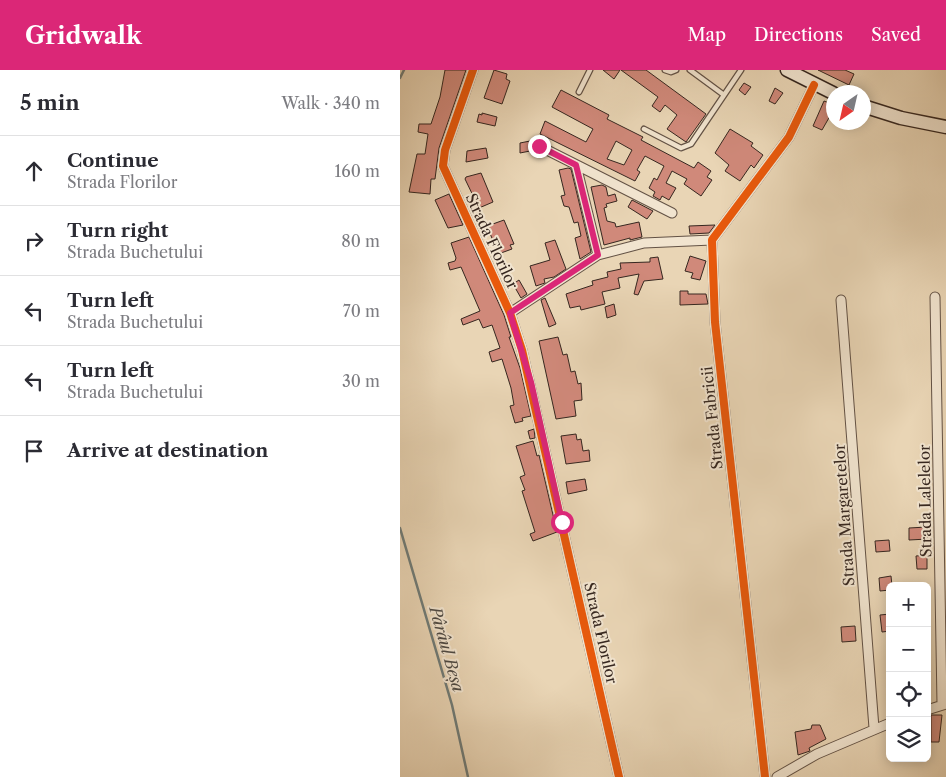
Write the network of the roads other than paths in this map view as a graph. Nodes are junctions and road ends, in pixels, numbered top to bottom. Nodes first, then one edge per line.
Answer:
1 (473, 70) edge
2 (590, 70) edge
3 (665, 70) edge
4 (676, 70) edge
5 (690, 70) edge
6 (741, 70) edge
7 (787, 70) edge
8 (814, 85) junction
9 (826, 90) edge
10 (579, 92) dead end
11 (724, 95) junction
12 (871, 108) edge
13 (946, 127) edge
14 (644, 129) dead end
15 (539, 146) dead end
16 (576, 165) junction
17 (672, 212) dead end
18 (712, 240) junction
19 (598, 255) junction
20 (935, 297) dead end
21 (842, 300) dead end
22 (510, 313) junction
23 (944, 704) edge
24 (931, 709) edge
25 (886, 724) edge
26 (874, 728) junction
27 (619, 777) edge
28 (765, 777) edge
29 (777, 777) edge

1 - 22 street, Strada Florilor
2 - 10 lane
3 - 4 lane
5 - 11 lane
6 - 11 lane
7 - 8 main road
8 - 9 main road
8 - 18 street
11 - 14 lane
12 - 13 main road
15 - 16 street
16 - 17 street
16 - 19 street
18 - 19 street
18 - 28 street, Strada Fabricii
19 - 22 street
20 - 23 street, Strada Lalelelor
21 - 26 street, Strada Margaretelor
22 - 27 street, Strada Florilor
23 - 24 street
25 - 26 street
26 - 29 street

